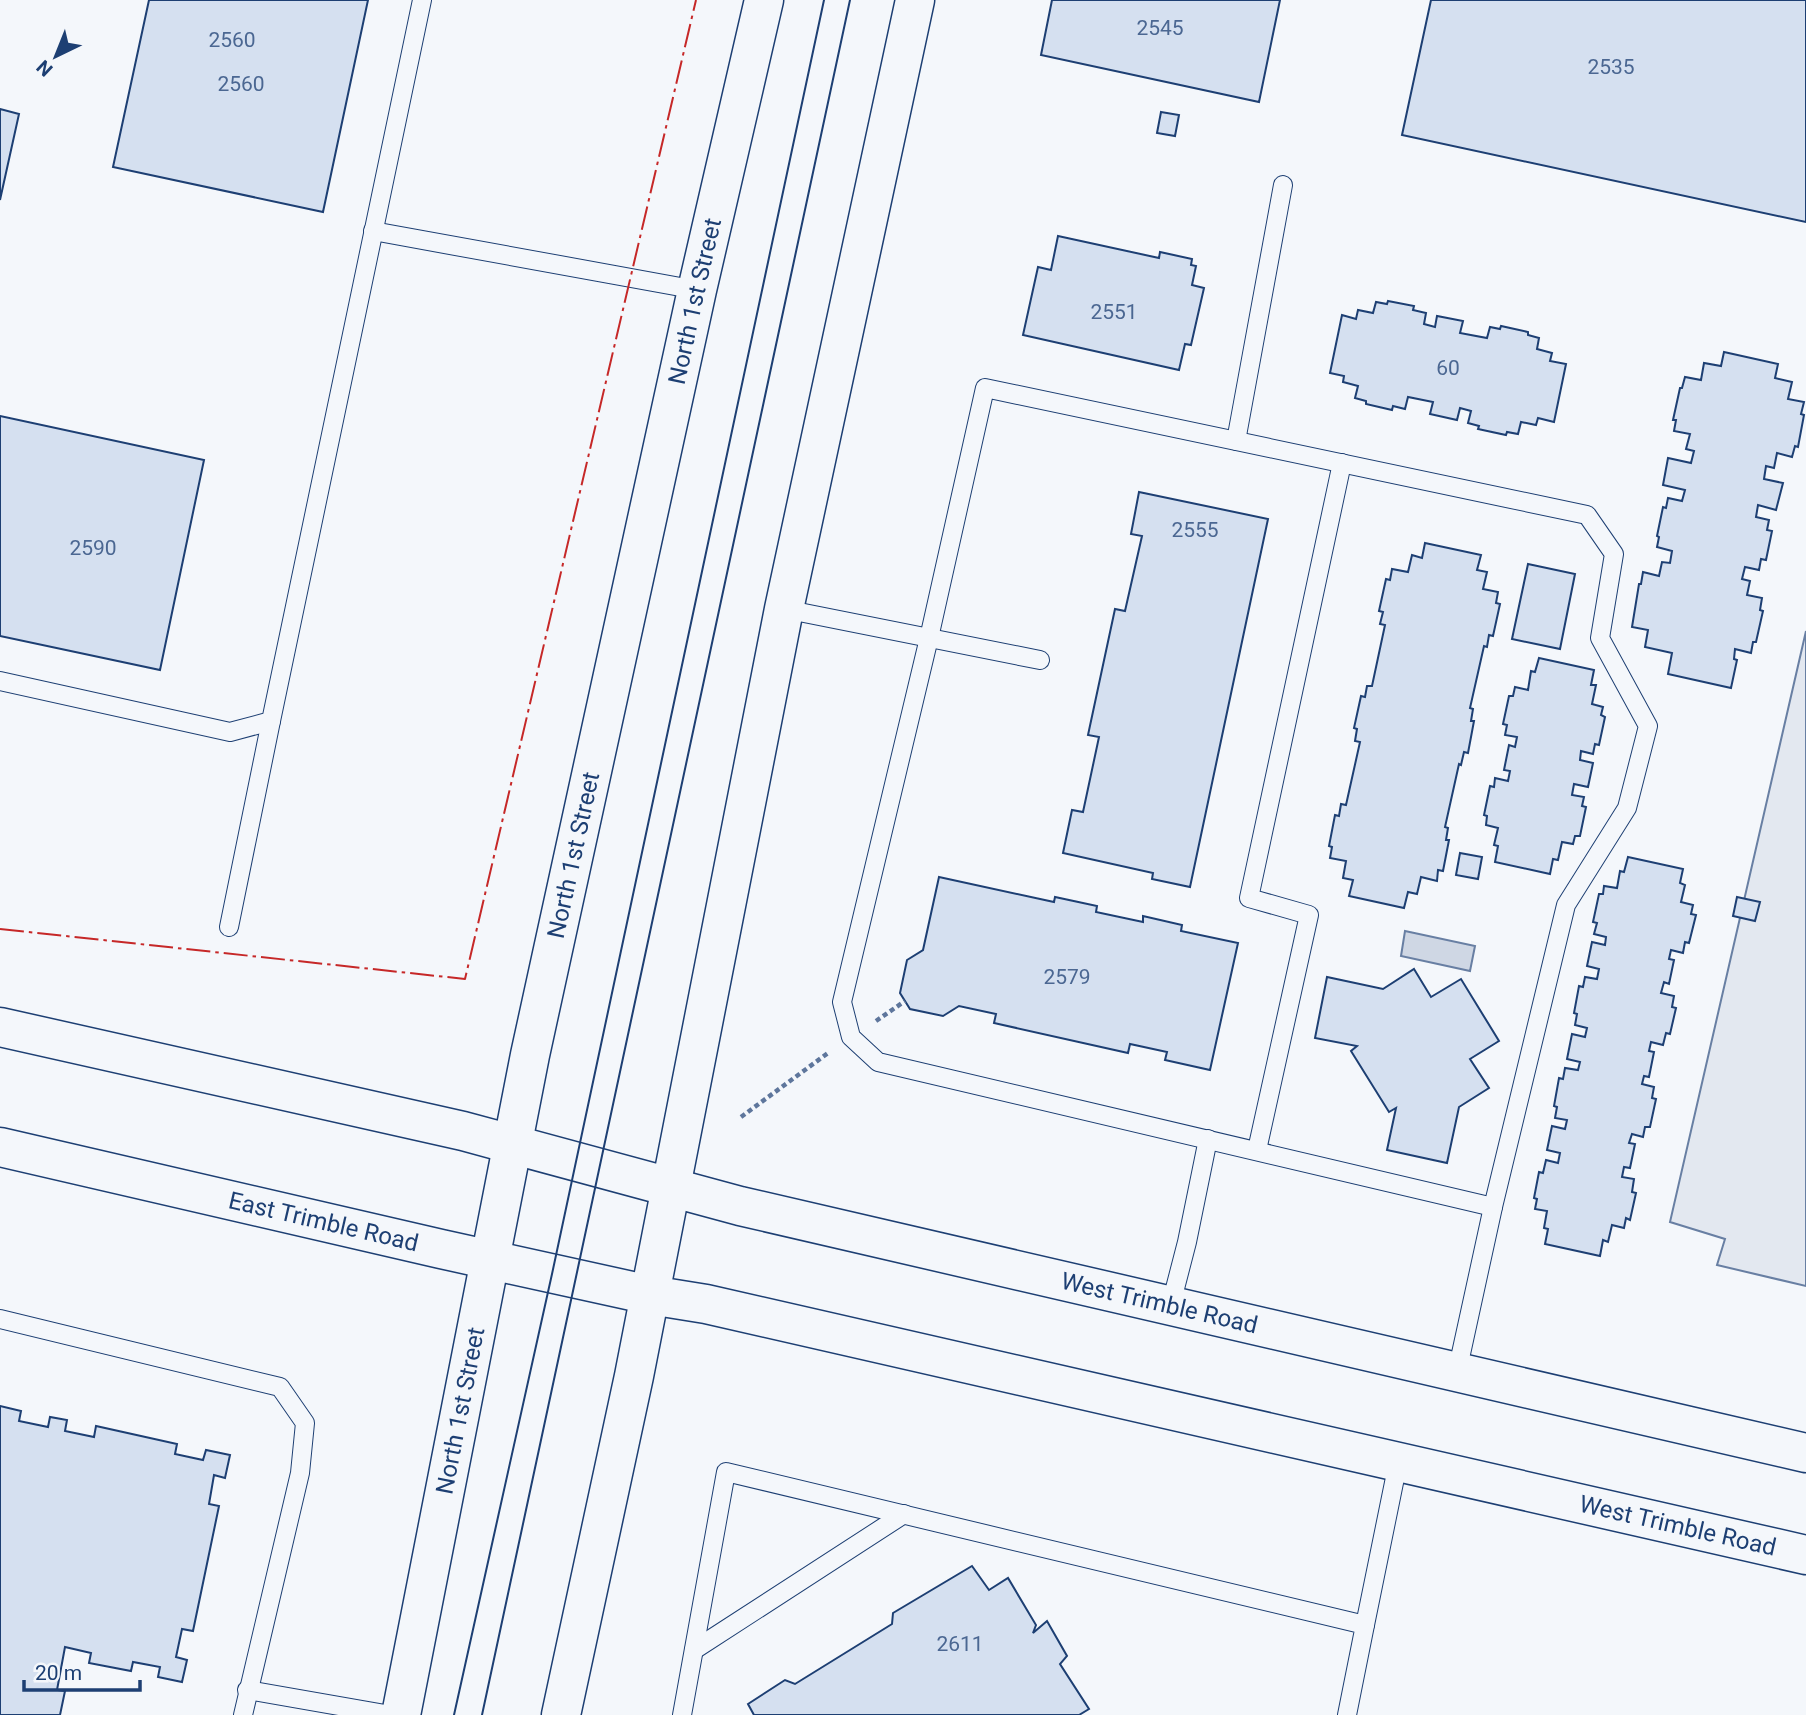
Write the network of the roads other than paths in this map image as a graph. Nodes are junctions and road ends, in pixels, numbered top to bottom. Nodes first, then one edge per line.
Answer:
1 (422, 0) edge
2 (764, 0) edge
3 (915, 0) edge
4 (1283, 185) dead end
5 (373, 231) junction
6 (697, 290) junction
7 (1236, 441) junction
8 (1342, 463) junction
9 (784, 609) junction
10 (929, 638) junction
11 (1040, 660) dead end
12 (0, 681) edge
13 (271, 721) junction
14 (229, 927) dead end
15 (0, 1027) edge
16 (1208, 1139) junction
17 (514, 1143) junction
18 (0, 1147) edge
19 (1257, 1150) junction
20 (671, 1187) junction
21 (1493, 1207) junction
22 (492, 1260) junction
23 (650, 1295) junction
24 (1171, 1304) junction
25 (0, 1319) edge
26 (1457, 1372) junction
27 (1806, 1453) edge
28 (1398, 1462) junction
29 (904, 1514) junction
30 (1806, 1555) edge
31 (1365, 1625) junction
32 (694, 1650) junction
33 (247, 1690) junction
34 (243, 1715) edge
35 (391, 1715) edge
36 (401, 1715) edge
37 (561, 1715) edge
38 (682, 1715) edge
39 (1347, 1715) edge

1 - 5 lane
2 - 6 main road, North 1st Street
3 - 9 main road
4 - 7 lane
5 - 6 lane
5 - 13 lane
6 - 17 main road, North 1st Street
7 - 8 lane
7 - 10 lane
8 - 19 lane
8 - 21 lane
9 - 10 lane
9 - 20 main road
10 - 11 lane
10 - 16 lane
12 - 13 lane
13 - 14 lane
15 - 17 main road
16 - 19 lane
16 - 24 lane
17 - 20 main road, West Trimble Road
17 - 22 main road, North 1st Street
18 - 22 main road, East Trimble Road
19 - 21 lane
20 - 23 main road
20 - 24 main road, West Trimble Road
21 - 26 lane
22 - 23 main road, East Trimble Road
22 - 36 main road, North 1st Street
23 - 28 main road, West Trimble Road
23 - 37 main road
24 - 26 main road, West Trimble Road
25 - 33 lane
26 - 27 main road, West Trimble Road
28 - 30 main road, West Trimble Road
28 - 31 lane
29 - 31 lane
29 - 32 lane
29 - 32 lane
31 - 39 lane
32 - 38 lane
33 - 34 lane
33 - 35 lane

